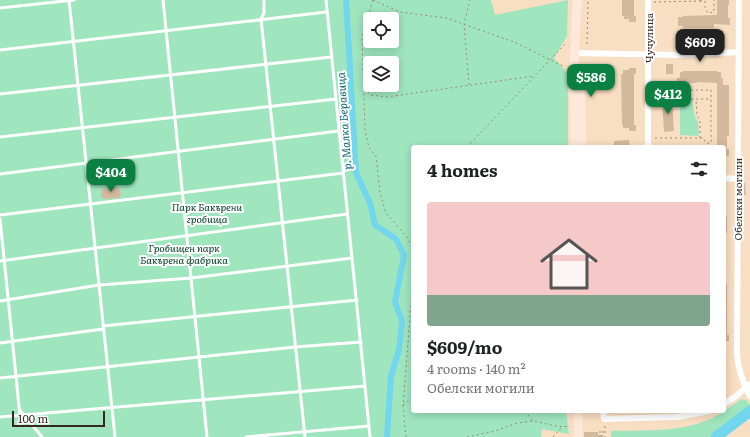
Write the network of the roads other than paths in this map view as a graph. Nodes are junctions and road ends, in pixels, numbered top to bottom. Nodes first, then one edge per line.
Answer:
1 (69, 0) edge
2 (74, 0) edge
3 (163, 0) edge
4 (264, 0) edge
5 (326, 0) edge
6 (577, 0) edge
7 (739, 0) edge
8 (648, 1) edge
9 (0, 8) edge
10 (326, 12) junction
11 (261, 19) junction
12 (166, 30) junction
13 (74, 41) junction
14 (0, 50) edge
15 (739, 52) junction
16 (576, 53) junction
17 (648, 54) junction
18 (331, 57) junction
19 (266, 65) junction
20 (170, 75) junction
21 (78, 86) junction
22 (0, 94) edge
23 (336, 99) junction
24 (270, 106) junction
25 (175, 117) junction
26 (83, 128) junction
27 (338, 131) junction
28 (0, 138) edge
29 (274, 140) junction
30 (575, 145) edge
31 (582, 145) edge
32 (648, 145) edge
33 (178, 152) junction
34 (86, 163) junction
35 (343, 173) junction
36 (0, 174) edge
37 (726, 178) edge
38 (737, 178) junction
39 (278, 181) junction
40 (182, 193) junction
41 (90, 204) junction
42 (347, 214) junction
43 (0, 215) edge
44 (0, 219) edge
45 (282, 222) junction
46 (187, 235) junction
47 (95, 248) junction
48 (352, 258) junction
49 (4, 260) junction
50 (0, 261) edge
51 (287, 266) junction
52 (191, 278) junction
53 (99, 285) junction
54 (8, 300) junction
55 (357, 300) junction
56 (0, 301) edge
57 (291, 307) junction
58 (195, 316) junction
59 (103, 327) junction
60 (12, 341) junction
61 (362, 342) junction
62 (0, 343) edge
63 (295, 347) junction
64 (199, 357) junction
65 (107, 367) junction
66 (16, 377) junction
67 (0, 378) edge
68 (365, 386) junction
69 (748, 386) edge
70 (300, 392) junction
71 (750, 396) edge
72 (203, 400) junction
73 (726, 402) edge
74 (112, 408) junction
75 (19, 410) junction
76 (578, 413) edge
77 (603, 413) edge
78 (649, 413) edge
79 (699, 413) edge
80 (25, 415) junction
81 (20, 416) junction
82 (0, 417) edge
83 (649, 419) junction
84 (369, 426) junction
85 (304, 432) junction
86 (42, 437) edge
87 (115, 437) edge
88 (207, 437) edge
89 (246, 437) edge
90 (305, 437) edge
91 (370, 437) edge
92 (578, 437) edge

1 - 2 lane
1 - 9 lane
1 - 13 lane
3 - 12 lane
4 - 11 lane
5 - 10 lane
6 - 16 street
7 - 15 street, Обелски могили
8 - 17 street, Чучулица
10 - 11 lane
10 - 18 lane
11 - 12 lane
11 - 19 lane
12 - 13 lane
12 - 20 lane
13 - 14 lane
13 - 21 lane
15 - 17 street
15 - 38 street, Обелски могили
16 - 17 street
16 - 30 street
16 - 31 street
17 - 32 street, Чучулица
18 - 19 lane
18 - 23 lane
19 - 20 lane
19 - 24 lane
20 - 21 lane
20 - 25 lane
21 - 22 lane
21 - 26 lane
23 - 24 lane
23 - 27 lane
24 - 25 lane
24 - 29 lane
25 - 26 lane
25 - 33 lane
26 - 28 lane
26 - 34 lane
27 - 29 lane
27 - 35 lane
29 - 33 lane
29 - 39 lane
33 - 34 lane
33 - 40 lane
34 - 36 lane
34 - 41 lane
35 - 39 lane
35 - 42 lane
37 - 38 street
38 - 69 street, Обелски могили
39 - 40 lane
39 - 45 lane
40 - 41 lane
40 - 46 lane
41 - 43 lane
41 - 47 lane
42 - 45 lane
42 - 48 lane
44 - 49 lane
45 - 46 lane
45 - 51 lane
46 - 47 lane
46 - 52 lane
47 - 49 lane
47 - 53 lane
48 - 51 lane
48 - 55 lane
49 - 50 lane
49 - 54 lane
51 - 52 lane
51 - 57 lane
52 - 53 lane
52 - 58 lane
53 - 54 lane
53 - 59 lane
54 - 56 lane
54 - 60 lane
55 - 57 lane
55 - 61 lane
57 - 58 lane
57 - 63 lane
58 - 59 lane
58 - 64 lane
59 - 60 lane
59 - 65 lane
60 - 62 lane
60 - 66 lane
61 - 63 lane
61 - 68 lane
63 - 64 lane
63 - 70 lane
64 - 65 lane
64 - 72 lane
65 - 66 lane
65 - 74 lane
66 - 67 lane
66 - 75 lane
68 - 70 lane
68 - 84 lane
69 - 71 street, Обелски могили
69 - 73 street
70 - 72 lane
70 - 85 lane
72 - 74 lane
72 - 88 lane
74 - 80 lane
74 - 87 lane
75 - 80 lane
75 - 81 lane
76 - 92 street
77 - 83 street
78 - 83 street
79 - 83 street
80 - 81 lane
80 - 86 lane
81 - 82 lane
84 - 85 lane
84 - 91 lane
85 - 89 lane
85 - 90 lane

